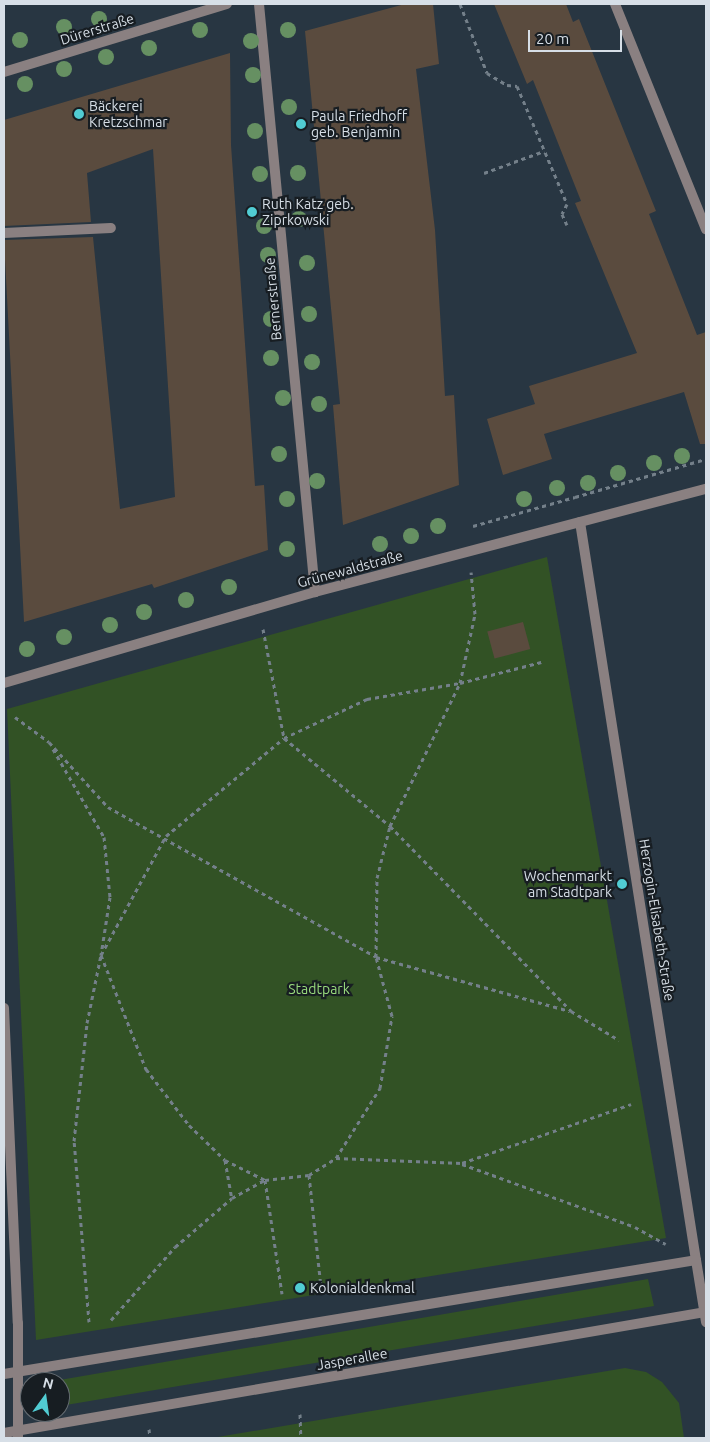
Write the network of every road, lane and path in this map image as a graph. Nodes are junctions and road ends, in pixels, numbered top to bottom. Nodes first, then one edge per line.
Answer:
1 (227, 4) edge
2 (259, 4) edge
3 (460, 4) edge
4 (614, 4) edge
5 (4, 72) edge
6 (544, 151) junction
7 (484, 174) dead end
8 (567, 225) dead end
9 (111, 228) dead end
10 (706, 229) edge
11 (4, 233) edge
12 (706, 459) edge
13 (706, 489) edge
14 (580, 522) junction
15 (471, 567) dead end
16 (315, 592) junction
17 (262, 626) dead end
18 (542, 662) dead end
19 (4, 683) edge
20 (460, 683) junction
21 (15, 717) dead end
22 (284, 738) junction
23 (49, 742) junction
24 (390, 826) junction
25 (166, 836) junction
26 (101, 955) junction
27 (376, 957) junction
28 (4, 1008) edge
29 (571, 1011) junction
30 (619, 1040) dead end
31 (631, 1104) dead end
32 (336, 1158) junction
33 (225, 1160) junction
34 (462, 1163) junction
35 (309, 1175) junction
36 (265, 1180) junction
37 (232, 1198) junction
38 (696, 1260) junction
39 (321, 1287) dead end
40 (282, 1294) dead end
41 (705, 1317) edge
42 (111, 1320) dead end
43 (89, 1322) dead end
44 (18, 1372) junction
45 (4, 1374) edge
46 (300, 1414) dead end
47 (4, 1433) edge
48 (18, 1434) edge
49 (301, 1438) edge

1 - 5 street, Dürerstraße
2 - 16 street, Bernerstraße
3 - 6 path
4 - 10 street
6 - 7 path
6 - 8 path
9 - 11 street
12 - 14 path
13 - 14 street, Grünewaldstraße
14 - 16 street, Grünewaldstraße
14 - 38 street, Herzogin-Elisabeth-Straße
15 - 20 path
16 - 19 street, Grünewaldstraße
17 - 22 path
18 - 20 path
20 - 22 path
20 - 24 path
21 - 23 path
22 - 24 path
22 - 25 path
23 - 25 path
23 - 26 path
24 - 27 path
24 - 29 path
25 - 26 path
25 - 27 path
26 - 33 path
26 - 43 path
27 - 29 path
27 - 32 path
28 - 44 street
29 - 30 path
31 - 34 path
32 - 34 path
32 - 35 path
33 - 36 path
33 - 37 path
34 - 38 path
35 - 36 path
35 - 39 path
36 - 37 path
36 - 40 path
37 - 42 path
38 - 41 street, Herzogin-Elisabeth-Straße
38 - 44 street
41 - 48 street, Jasperallee
44 - 45 street
44 - 48 street
46 - 49 path
47 - 48 street, Jasperallee

